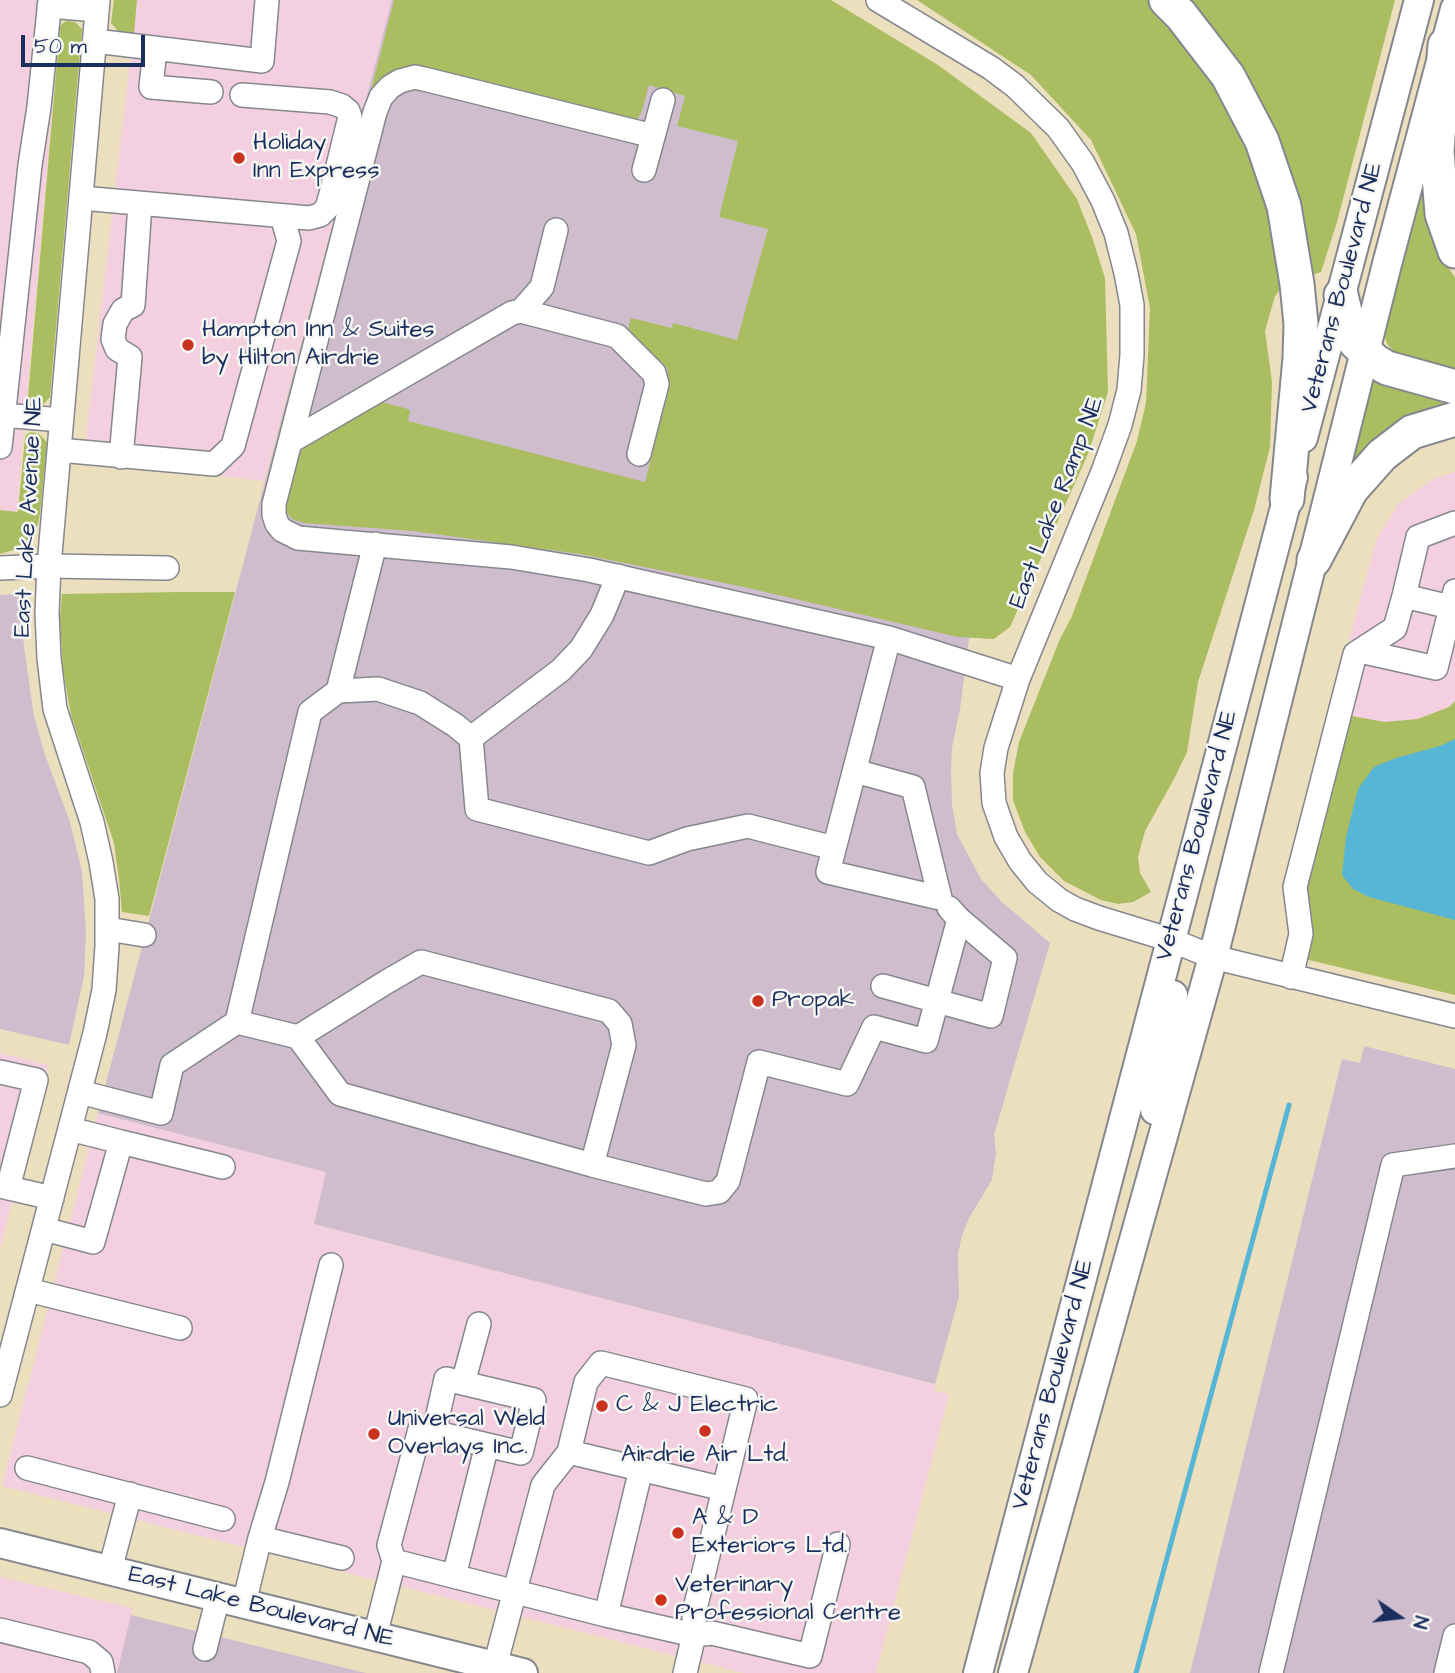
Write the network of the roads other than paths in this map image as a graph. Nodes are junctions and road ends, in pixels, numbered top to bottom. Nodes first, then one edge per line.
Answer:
1 (267, 0) edge
2 (878, 0) edge
3 (1166, 0) edge
4 (1419, 0) edge
5 (50, 3) edge
6 (98, 5) edge
7 (1455, 9) edge
8 (95, 41) junction
9 (1445, 45) junction
10 (155, 49) junction
11 (262, 61) junction
12 (211, 92) dead end
13 (663, 100) dead end
14 (653, 136) junction
15 (644, 170) dead end
16 (81, 198) junction
17 (140, 204) junction
18 (282, 216) junction
19 (556, 230) dead end
20 (1455, 251) edge
21 (1341, 295) junction
22 (521, 312) junction
23 (1365, 353) junction
24 (1455, 387) edge
25 (3, 415) junction
26 (1455, 419) edge
27 (61, 420) junction
28 (290, 441) junction
29 (0, 447) edge
30 (59, 450) junction
31 (639, 454) dead end
32 (121, 457) junction
33 (1287, 499) junction
34 (1455, 523) edge
35 (375, 544) junction
36 (1314, 560) junction
37 (49, 566) junction
38 (0, 568) edge
39 (167, 568) dead end
40 (618, 576) junction
41 (1404, 596) junction
42 (1454, 602) edge
43 (1395, 628) junction
44 (888, 638) junction
45 (1360, 651) junction
46 (1388, 657) junction
47 (1018, 679) junction
48 (338, 691) junction
49 (471, 738) junction
50 (855, 771) junction
51 (834, 848) junction
52 (940, 898) junction
53 (959, 919) junction
54 (108, 929) junction
55 (144, 935) dead end
56 (1171, 940) junction
57 (1213, 957) junction
58 (1291, 977) junction
59 (883, 986) dead end
60 (937, 1000) junction
61 (1455, 1016) edge
62 (237, 1023) junction
63 (299, 1037) junction
64 (0, 1072) edge
65 (80, 1092) junction
66 (70, 1129) junction
67 (121, 1142) junction
68 (1455, 1156) edge
69 (592, 1165) junction
70 (223, 1167) dead end
71 (4, 1187) edge
72 (52, 1198) junction
73 (44, 1229) junction
74 (1136, 1234) junction
75 (331, 1265) dead end
76 (28, 1290) junction
77 (479, 1324) dead end
78 (180, 1328) dead end
79 (463, 1383) junction
80 (0, 1395) edge
81 (434, 1432) junction
82 (487, 1445) junction
83 (569, 1452) junction
84 (521, 1453) junction
85 (27, 1468) dead end
86 (641, 1469) junction
87 (543, 1485) junction
88 (724, 1489) junction
89 (130, 1494) junction
90 (223, 1519) dead end
91 (260, 1538) junction
92 (0, 1542) edge
93 (838, 1544) dead end
94 (342, 1558) dead end
95 (394, 1561) junction
96 (110, 1570) junction
97 (454, 1576) junction
98 (515, 1592) junction
99 (231, 1600) junction
100 (606, 1615) junction
101 (0, 1630) edge
102 (694, 1635) junction
103 (375, 1636) junction
104 (1455, 1636) edge
105 (205, 1649) dead end
106 (495, 1666) junction
107 (977, 1666) edge
108 (103, 1673) edge
109 (523, 1673) edge
110 (685, 1673) edge
111 (1013, 1673) edge
112 (1270, 1673) edge
113 (1446, 1673) edge

1 - 11 street
2 - 47 street, East Lake Ramp NE
3 - 33 highway
4 - 21 main road, Veterans Boulevard NE
5 - 6 street
5 - 25 street
6 - 8 street, East Lake Avenue NE
7 - 9 main road, Veterans Boulevard NE
8 - 10 street
8 - 16 street, East Lake Avenue NE
9 - 20 highway
9 - 23 main road, Veterans Boulevard NE
10 - 11 street
10 - 12 street
11 - 18 street
13 - 14 street
14 - 15 street
14 - 28 street
16 - 17 street
16 - 27 street, East Lake Avenue NE
17 - 18 street
17 - 32 street
18 - 32 street
19 - 22 street
21 - 23 highway
21 - 33 main road, Veterans Boulevard NE
22 - 28 street
22 - 31 street
23 - 24 highway
23 - 36 main road, Veterans Boulevard NE
25 - 27 street
25 - 29 street
26 - 36 highway
27 - 30 street, East Lake Avenue NE
28 - 35 street
30 - 32 street
30 - 37 street, East Lake Avenue NE
33 - 56 main road, Veterans Boulevard NE
34 - 41 street
35 - 40 street
35 - 48 street
36 - 57 main road, Veterans Boulevard NE
37 - 38 street
37 - 39 street
37 - 54 street, East Lake Avenue NE
40 - 44 street
40 - 49 street
41 - 42 street
41 - 43 street
42 - 46 street
43 - 45 street
43 - 46 street
44 - 47 street
44 - 50 street
45 - 46 street
45 - 58 street
47 - 56 street, East Lake Ramp NE
48 - 49 street
48 - 62 street
49 - 51 street
50 - 51 street
50 - 52 street
51 - 52 street
52 - 53 street
53 - 60 street
53 - 60 street
54 - 55 street
54 - 65 street, East Lake Avenue NE
56 - 57 street, East Lake Ramp NE
56 - 74 main road
56 - 107 main road, Veterans Boulevard NE
57 - 58 street, East Lake Ramp NE
57 - 74 main road, Veterans Boulevard NE
58 - 61 street, East Lake Ramp NE
59 - 60 street
60 - 69 street
62 - 63 street
62 - 65 street
63 - 69 street
63 - 69 street
64 - 71 street
65 - 66 street, East Lake Avenue NE
66 - 67 street
66 - 72 street, East Lake Avenue NE
67 - 70 street
67 - 73 street
68 - 112 street
71 - 72 street
72 - 73 street, East Lake Avenue NE
73 - 76 street, East Lake Avenue NE
74 - 111 main road, Veterans Boulevard NE
75 - 91 street
76 - 78 street
76 - 80 street, East Lake Avenue NE
77 - 79 street
79 - 81 street
79 - 84 street
81 - 82 street
81 - 95 street
82 - 84 street
82 - 97 street
83 - 86 street
83 - 87 street
83 - 88 street
84 - 87 street
85 - 89 street
86 - 88 street
86 - 100 street
87 - 98 street
88 - 102 street
89 - 90 street
89 - 96 street
91 - 94 street
91 - 99 street
92 - 96 main road, East Lake Boulevard NE
93 - 102 street
95 - 97 street
95 - 103 street
96 - 99 main road, East Lake Boulevard NE
97 - 98 street
98 - 100 street
98 - 106 street
99 - 103 main road, East Lake Boulevard NE
99 - 105 street
100 - 102 street
101 - 108 street
102 - 110 street
103 - 106 main road, East Lake Boulevard NE
104 - 113 street
106 - 109 main road, East Lake Boulevard NE

